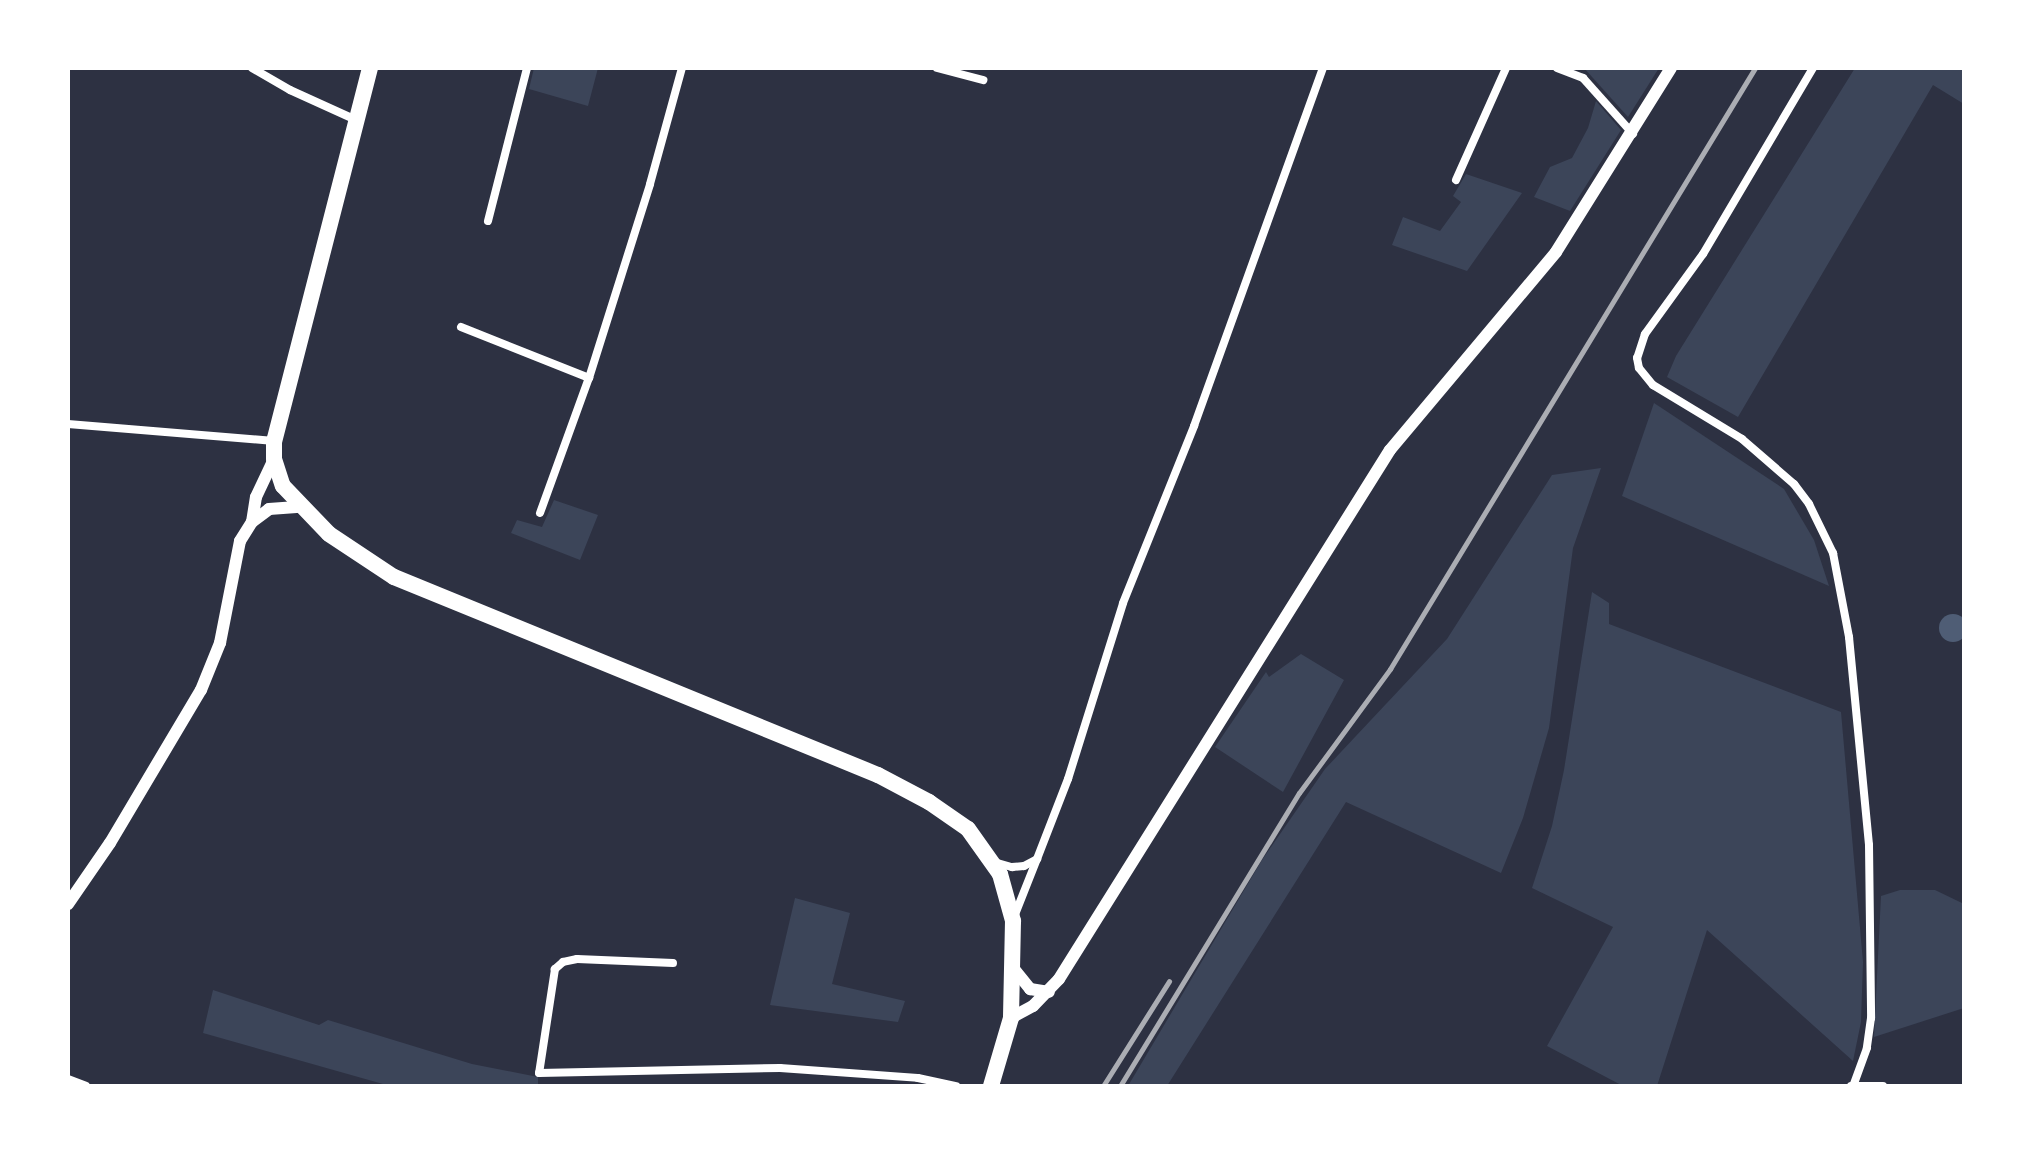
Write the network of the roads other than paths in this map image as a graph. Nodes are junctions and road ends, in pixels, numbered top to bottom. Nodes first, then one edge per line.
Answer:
1 (252, 68) edge
2 (370, 68) edge
3 (527, 68) edge
4 (682, 68) edge
5 (937, 68) edge
6 (1323, 68) edge
7 (1506, 68) edge
8 (1557, 68) edge
9 (1671, 68) edge
10 (1813, 68) edge
11 (983, 80) dead end
12 (357, 120) junction
13 (1633, 134) junction
14 (1456, 180) dead end
15 (488, 221) dead end
16 (461, 327) dead end
17 (589, 378) junction
18 (68, 424) edge
19 (274, 441) junction
20 (274, 459) junction
21 (300, 507) junction
22 (540, 513) dead end
23 (252, 522) junction
24 (1037, 859) junction
25 (994, 862) junction
26 (68, 904) edge
27 (1013, 921) junction
28 (673, 963) dead end
29 (1014, 969) junction
30 (1049, 992) junction
31 (1011, 1018) junction
32 (68, 1079) edge
33 (1852, 1085) edge
34 (86, 1086) edge
35 (956, 1086) edge
36 (991, 1086) edge
37 (1883, 1086) edge

1 - 12 street
2 - 12 main road
3 - 15 street
4 - 17 street
5 - 11 street
6 - 24 street
7 - 14 street
8 - 13 street
9 - 13 street
10 - 33 street
12 - 19 main road
13 - 30 street
16 - 17 street
17 - 22 street
18 - 19 street
19 - 20 main road
20 - 21 main road
20 - 23 street
21 - 23 street
21 - 25 main road
23 - 26 street
24 - 25 street
24 - 27 street
25 - 27 main road
27 - 29 main road
28 - 35 street
29 - 30 street
29 - 31 main road
30 - 31 street
31 - 36 main road
32 - 34 street
33 - 37 street

